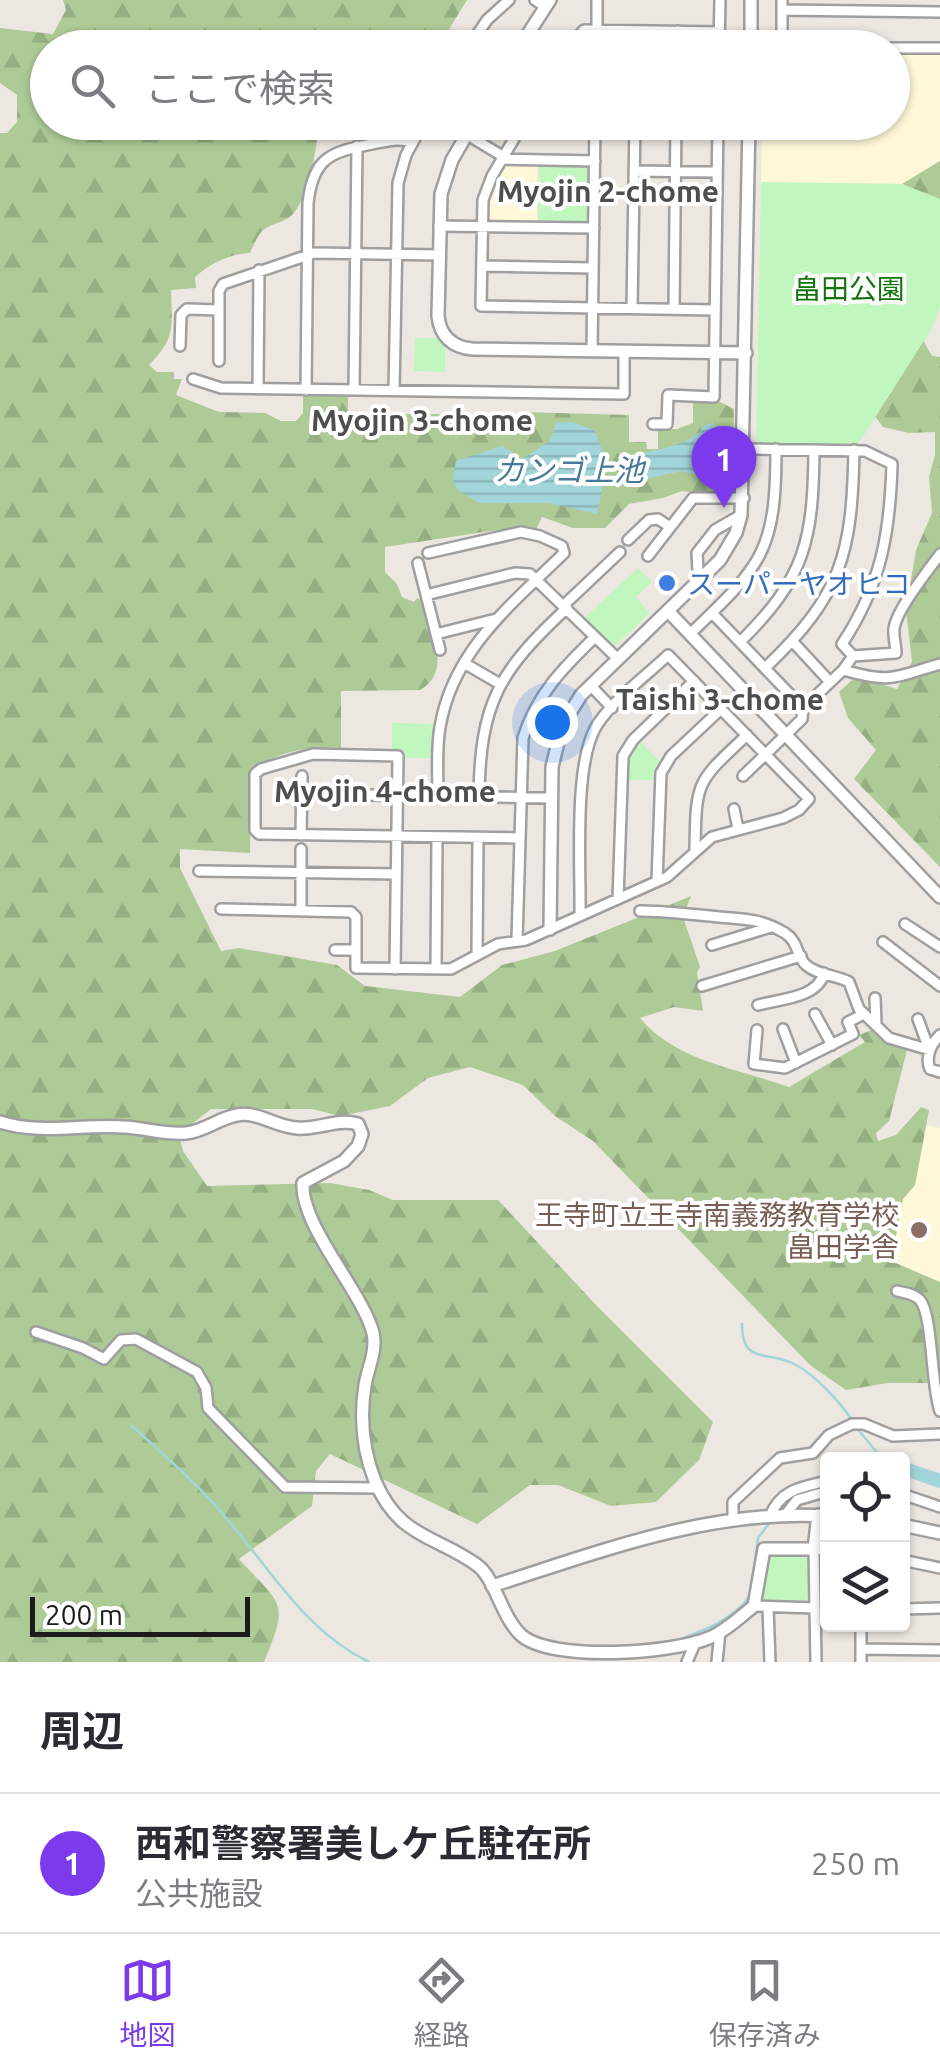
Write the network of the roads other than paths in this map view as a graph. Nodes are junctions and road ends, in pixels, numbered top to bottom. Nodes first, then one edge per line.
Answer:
1 (509, 0) edge
2 (597, 0) edge
3 (720, 0) edge
4 (751, 0) edge
5 (543, 2) edge
6 (782, 5) edge
7 (940, 12) edge
8 (480, 30) edge
9 (528, 30) edge
10 (597, 30) joint
11 (636, 30) edge
12 (719, 30) edge
13 (750, 30) edge
14 (910, 48) edge
15 (940, 48) edge
16 (464, 140) edge
17 (475, 140) edge
18 (514, 140) edge
19 (595, 140) edge
20 (635, 140) edge
21 (676, 140) edge
22 (718, 140) edge
23 (749, 140) edge
24 (412, 142) joint
25 (357, 146) junction
26 (503, 158) junction
27 (595, 160) junction
28 (634, 171) junction
29 (676, 171) junction
30 (717, 172) junction
31 (439, 226) junction
32 (482, 227) junction
33 (594, 228) junction
34 (307, 254) junction
35 (356, 254) junction
36 (396, 254) junction
37 (439, 255) junction
38 (482, 266) junction
39 (593, 268) junction
40 (259, 270) junction
41 (592, 308) junction
42 (632, 308) junction
43 (674, 309) junction
44 (219, 310) junction
45 (715, 310) junction
46 (180, 346) dead end
47 (592, 351) junction
48 (624, 351) junction
49 (714, 352) junction
50 (746, 353) junction
51 (218, 361) dead end
52 (193, 380) dead end
53 (258, 389) junction
54 (306, 390) junction
55 (354, 390) junction
56 (394, 391) junction
57 (653, 424) dead end
58 (744, 449) junction
59 (776, 450) junction
60 (814, 450) junction
61 (854, 450) junction
62 (744, 498) junction
63 (741, 515) junction
64 (670, 527) junction
65 (717, 528) junction
66 (628, 540) dead end
67 (732, 540) junction
68 (620, 552) dead end
69 (428, 554) dead end
70 (940, 554) edge
71 (648, 556) dead end
72 (418, 562) dead end
73 (703, 577) junction
74 (538, 579) junction
75 (426, 596) junction
76 (565, 606) junction
77 (668, 611) junction
78 (712, 613) junction
79 (496, 619) junction
80 (436, 634) junction
81 (690, 634) junction
82 (595, 636) junction
83 (740, 642) junction
84 (792, 642) junction
85 (440, 650) dead end
86 (853, 656) junction
87 (618, 660) junction
88 (464, 663) junction
89 (940, 664) edge
90 (765, 668) junction
91 (843, 670) junction
92 (694, 682) junction
93 (830, 682) junction
94 (500, 684) junction
95 (590, 686) junction
96 (612, 708) junction
97 (720, 708) junction
98 (804, 708) junction
99 (747, 735) junction
100 (786, 735) junction
101 (766, 754) junction
102 (302, 776) dead end
103 (743, 776) dead end
104 (302, 794) junction
105 (397, 796) junction
106 (438, 796) junction
107 (479, 797) junction
108 (520, 798) junction
109 (552, 798) junction
110 (734, 809) dead end
111 (738, 829) junction
112 (301, 835) junction
113 (397, 836) junction
114 (437, 837) junction
115 (478, 838) junction
116 (519, 838) junction
117 (301, 849) dead end
118 (695, 851) junction
119 (199, 872) dead end
120 (301, 873) junction
121 (396, 874) junction
122 (657, 881) junction
123 (940, 897) edge
124 (618, 898) junction
125 (221, 909) dead end
126 (301, 911) junction
127 (640, 911) dead end
128 (580, 916) junction
129 (905, 924) dead end
130 (773, 926) junction
131 (550, 929) junction
132 (518, 941) junction
133 (882, 942) dead end
134 (712, 945) dead end
135 (940, 947) edge
136 (335, 950) dead end
137 (356, 950) junction
138 (477, 955) junction
139 (800, 956) junction
140 (396, 968) junction
141 (436, 969) junction
142 (824, 973) junction
143 (702, 986) dead end
144 (940, 986) edge
145 (875, 998) dead end
146 (758, 1005) dead end
147 (815, 1014) dead end
148 (864, 1014) junction
149 (918, 1019) dead end
150 (876, 1024) junction
151 (783, 1029) dead end
152 (757, 1030) dead end
153 (940, 1035) edge
154 (832, 1045) junction
155 (931, 1048) junction
156 (796, 1063) junction
157 (940, 1072) edge
158 (0, 1122) edge
159 (897, 1291) dead end
160 (36, 1332) dead end
161 (938, 1374) edge
162 (940, 1412) edge
163 (940, 1434) edge
164 (820, 1483) edge
165 (378, 1488) junction
166 (820, 1493) edge
167 (910, 1497) edge
168 (940, 1507) edge
169 (784, 1515) junction
170 (770, 1516) junction
171 (820, 1516) edge
172 (732, 1519) junction
173 (910, 1527) edge
174 (940, 1533) edge
175 (820, 1550) edge
176 (820, 1560) edge
177 (910, 1562) edge
178 (940, 1568) edge
179 (492, 1586) junction
180 (761, 1607) junction
181 (815, 1608) junction
182 (940, 1608) edge
183 (910, 1609) edge
184 (720, 1631) junction
185 (861, 1632) edge
186 (696, 1641) junction
187 (861, 1649) junction
188 (940, 1650) edge
189 (686, 1662) edge
190 (716, 1662) edge
191 (770, 1662) edge
192 (816, 1662) edge
193 (861, 1662) edge

1 - 8 street
2 - 10 street
3 - 12 street
4 - 13 street
5 - 9 street
6 - 7 street
10 - 11 street
14 - 15 street
16 - 31 street
17 - 26 street
18 - 26 street
19 - 27 street
20 - 28 street
21 - 29 street
22 - 30 street
23 - 50 street
24 - 25 street
24 - 36 street
25 - 34 street
25 - 35 street
26 - 27 street
26 - 32 street
27 - 33 street
28 - 29 street
28 - 42 street
29 - 30 street
29 - 43 street
30 - 45 street
31 - 32 street
31 - 37 street
32 - 33 street
32 - 38 street
33 - 39 street
34 - 35 street
34 - 40 street
34 - 54 street
35 - 36 street
35 - 55 street
36 - 37 street
36 - 56 street
37 - 47 street
38 - 39 street
38 - 41 street
39 - 41 street
40 - 44 street
40 - 53 street
41 - 42 street
41 - 47 street
42 - 43 street
43 - 45 street
44 - 46 street
44 - 51 street
45 - 49 street
47 - 48 street
48 - 49 street
48 - 56 street
49 - 50 street
49 - 57 street
50 - 58 street
52 - 53 street
53 - 54 street
54 - 55 street
55 - 56 street
58 - 59 street
58 - 62 street
59 - 60 street
59 - 78 street
60 - 61 street
60 - 83 street
61 - 84 street
61 - 86 street
62 - 63 street
62 - 64 street
63 - 65 street
63 - 67 street
64 - 66 street
64 - 71 street
65 - 67 street
65 - 73 street
67 - 73 street
68 - 76 street
69 - 74 street
70 - 86 street
72 - 75 street
73 - 77 street
74 - 75 street
74 - 76 street
74 - 79 street
75 - 80 street
76 - 82 street
76 - 94 street
77 - 81 street
77 - 87 street
78 - 81 street
78 - 83 street
79 - 80 street
79 - 88 street
80 - 85 street
81 - 100 street
82 - 87 street
82 - 108 street
83 - 90 street
84 - 90 street
84 - 93 street
86 - 91 street
87 - 95 street
88 - 94 street
88 - 106 street
89 - 91 street
90 - 98 street
91 - 93 street
92 - 96 street
92 - 97 street
92 - 124 street
93 - 98 street
94 - 107 street
95 - 96 street
95 - 109 street
96 - 128 street
97 - 99 street
97 - 122 street
98 - 100 street
99 - 101 street
99 - 118 street
100 - 101 street
100 - 123 street
101 - 103 street
101 - 111 street
102 - 104 street
104 - 105 street
104 - 112 street
105 - 106 street
105 - 112 street
105 - 113 street
106 - 107 street
107 - 108 street
108 - 109 street
108 - 116 street
109 - 131 street
110 - 111 street
111 - 118 street
112 - 113 street
113 - 114 street
113 - 121 street
114 - 115 street
114 - 141 street
115 - 116 street
115 - 138 street
116 - 132 street
117 - 120 street
118 - 122 street
119 - 120 street
120 - 121 street
120 - 126 street
121 - 140 street
122 - 124 street
124 - 128 street
125 - 126 street
126 - 137 street
127 - 130 street
128 - 131 street
129 - 135 street
130 - 134 street
130 - 139 street
131 - 132 street
132 - 138 street
133 - 144 street
136 - 137 street
137 - 140 street
138 - 141 street
139 - 142 street
139 - 143 street
140 - 141 street
142 - 146 street
142 - 148 street
145 - 150 street
147 - 154 street
148 - 150 street
148 - 154 street
149 - 155 street
150 - 155 street
151 - 156 street
152 - 156 street
153 - 155 street
154 - 156 street
155 - 157 street
158 - 165 street
159 - 161 street
160 - 165 street
161 - 162 street
163 - 172 street
164 - 170 street
165 - 179 street
166 - 169 street
167 - 168 street
169 - 170 street
169 - 171 street
170 - 172 street
172 - 179 street
173 - 174 street
175 - 180 street
176 - 181 street
177 - 178 street
179 - 186 street
180 - 181 street
180 - 184 street
180 - 191 street
181 - 192 street
182 - 183 street
184 - 186 street
184 - 190 street
185 - 187 street
186 - 189 street
187 - 188 street
187 - 193 street

